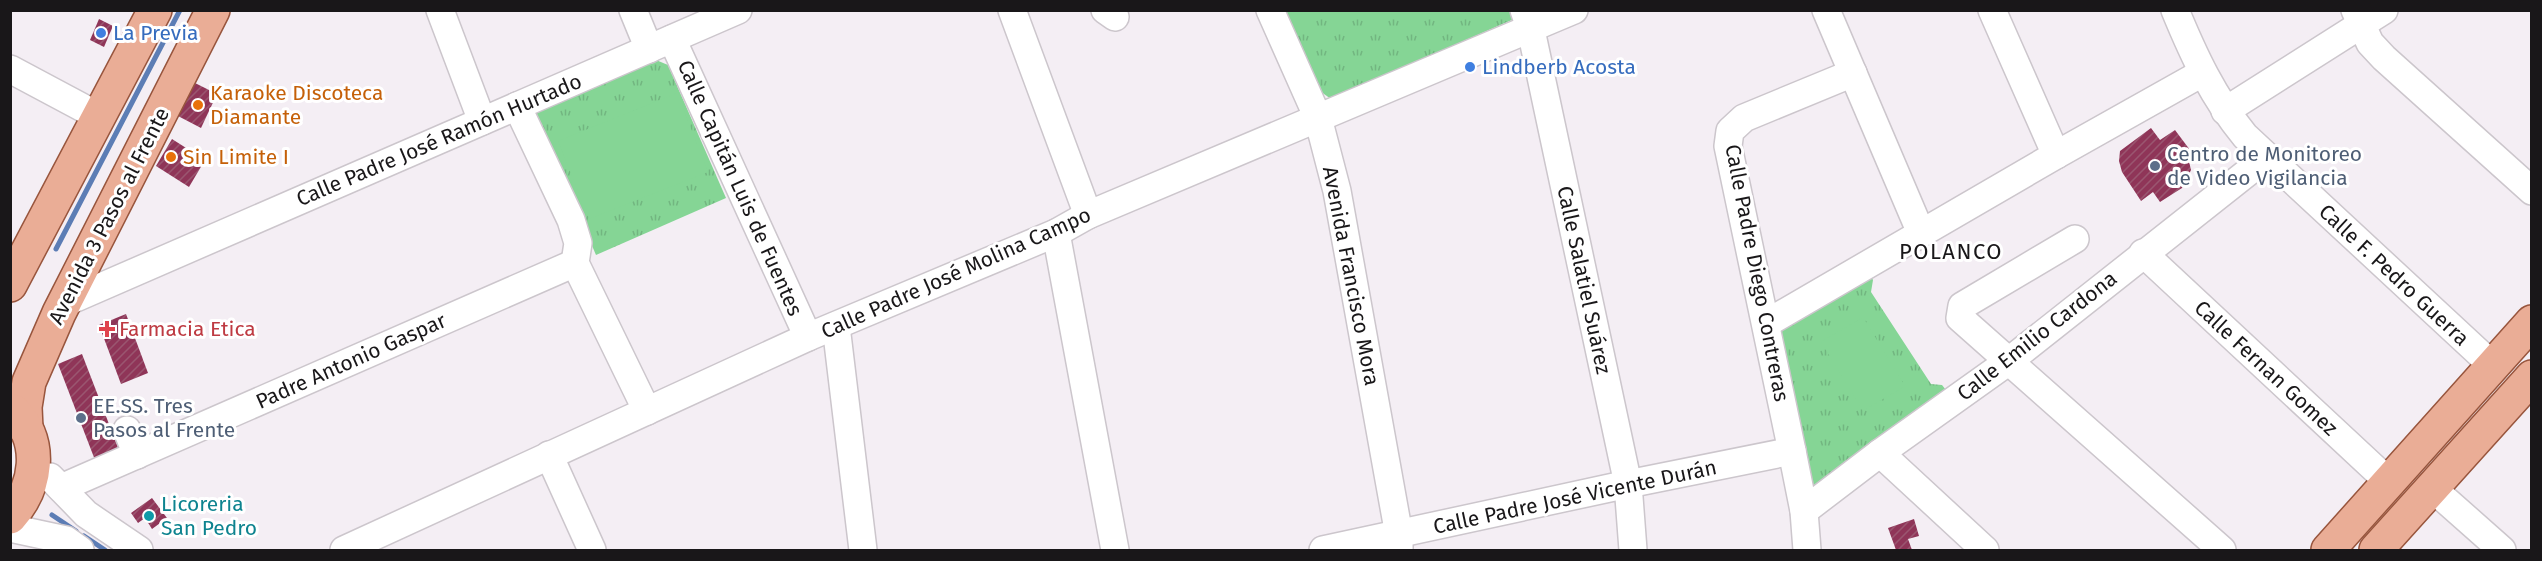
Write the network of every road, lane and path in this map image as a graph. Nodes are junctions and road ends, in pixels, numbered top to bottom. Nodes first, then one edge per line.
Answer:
1 (155, 10) edge
2 (213, 10) edge
3 (440, 10) edge
4 (633, 10) edge
5 (738, 10) edge
6 (1012, 10) edge
7 (1270, 10) edge
8 (1575, 10) edge
9 (1826, 10) edge
10 (1992, 10) edge
11 (2175, 10) edge
12 (2384, 10) edge
13 (2358, 18) edge
14 (1527, 20) edge
15 (660, 44) junction
16 (10, 69) edge
17 (1852, 73) junction
18 (2202, 73) junction
19 (517, 106) junction
20 (2225, 111) junction
21 (100, 117) junction
22 (1318, 118) junction
23 (482, 121) junction
24 (2056, 155) junction
25 (2267, 157) junction
26 (2532, 191) edge
27 (1088, 215) junction
28 (1056, 233) junction
29 (1921, 233) junction
30 (2075, 239) dead end
31 (93, 245) junction
32 (2143, 253) junction
33 (575, 263) junction
34 (141, 269) junction
35 (10, 285) edge
36 (64, 303) junction
37 (2532, 322) edge
38 (1767, 323) junction
39 (836, 326) junction
40 (808, 337) junction
41 (2009, 361) junction
42 (2492, 365) junction
43 (2532, 377) edge
44 (647, 411) junction
45 (126, 430) dead end
46 (24, 432) edge
47 (1792, 452) junction
48 (1880, 453) junction
49 (137, 455) junction
50 (549, 455) junction
51 (2390, 483) junction
52 (1628, 484) junction
53 (61, 488) junction
54 (2432, 488) junction
55 (1804, 511) junction
56 (10, 517) edge
57 (10, 528) edge
58 (1399, 543) edge
59 (80, 550) edge
60 (139, 550) edge
61 (344, 550) edge
62 (592, 550) edge
63 (863, 550) edge
64 (1116, 550) edge
65 (1323, 550) edge
66 (1634, 550) edge
67 (1807, 550) edge
68 (1985, 550) edge
69 (2222, 550) edge
70 (2328, 550) edge
71 (2376, 550) edge
72 (2502, 550) edge

1 - 21 main road
2 - 31 main road, Avenida 3 Pasos al Frente
3 - 23 street
4 - 15 street, Calle Capitán Luis de Fuentes
5 - 15 street, Calle Padre José Ramón Hurtado
6 - 27 street
7 - 22 street, Avenida Francisco Mora
8 - 14 street, Calle Padre José Molina Campo
9 - 17 street
10 - 24 street
11 - 18 street, Calle F. Pedro Guerra
12 - 13 street
13 - 20 street
13 - 26 street
14 - 22 street, Calle Padre José Molina Campo
14 - 52 street, Calle Salatiel Suárez
15 - 19 street, Calle Padre José Ramón Hurtado
15 - 40 street, Calle Capitán Luis de Fuentes
16 - 21 street
17 - 29 street
17 - 38 street, Calle Padre Diego Contreras
18 - 20 street, Calle F. Pedro Guerra
18 - 24 street
19 - 23 street, Calle Padre José Ramón Hurtado
19 - 33 street
20 - 25 street, Calle F. Pedro Guerra
21 - 35 main road
22 - 27 street, Calle Padre José Molina Campo
22 - 58 street, Avenida Francisco Mora
23 - 34 street, Calle Padre José Ramón Hurtado
24 - 29 street
25 - 32 street, Calle Emilio Cardona
25 - 42 street, Calle F. Pedro Guerra
27 - 28 street, Calle Padre José Molina Campo
28 - 39 street, Calle Padre José Molina Campo
28 - 64 street
29 - 38 street
30 - 41 street
31 - 34 street
31 - 36 main road, Avenida 3 Pasos al Frente
32 - 41 street, Calle Emilio Cardona
32 - 51 street, Calle Fernan Gomez
33 - 44 street
33 - 49 street, Padre Antonio Gaspar
34 - 36 street, Calle Padre José Ramón Hurtado
36 - 46 main road, Avenida 3 Pasos al Frente
37 - 42 main road
38 - 47 street, Calle Padre Diego Contreras
39 - 40 street, Calle Padre José Molina Campo
39 - 63 street
40 - 44 street, Calle Padre José Molina Campo
41 - 48 street, Calle Emilio Cardona
41 - 69 street
42 - 51 main road
43 - 54 main road
44 - 50 street, Calle Padre José Molina Campo
45 - 49 street
46 - 53 street
46 - 56 main road, Avenida 3 Pasos al Frente
47 - 52 street, Calle Padre José Vicente Durán
47 - 55 street, Calle Padre Diego Contreras
48 - 55 street, Calle Emilio Cardona
48 - 68 street
49 - 53 street, Padre Antonio Gaspar
50 - 61 street, Calle Padre José Molina Campo
50 - 62 street
51 - 70 main road
52 - 58 street, Calle Padre José Vicente Durán
52 - 66 street, Calle Salatiel Suárez
53 - 60 street
54 - 71 main road
54 - 72 street
55 - 67 street, Calle Padre Diego Contreras
57 - 59 street
58 - 65 street, Calle Padre José Vicente Durán

